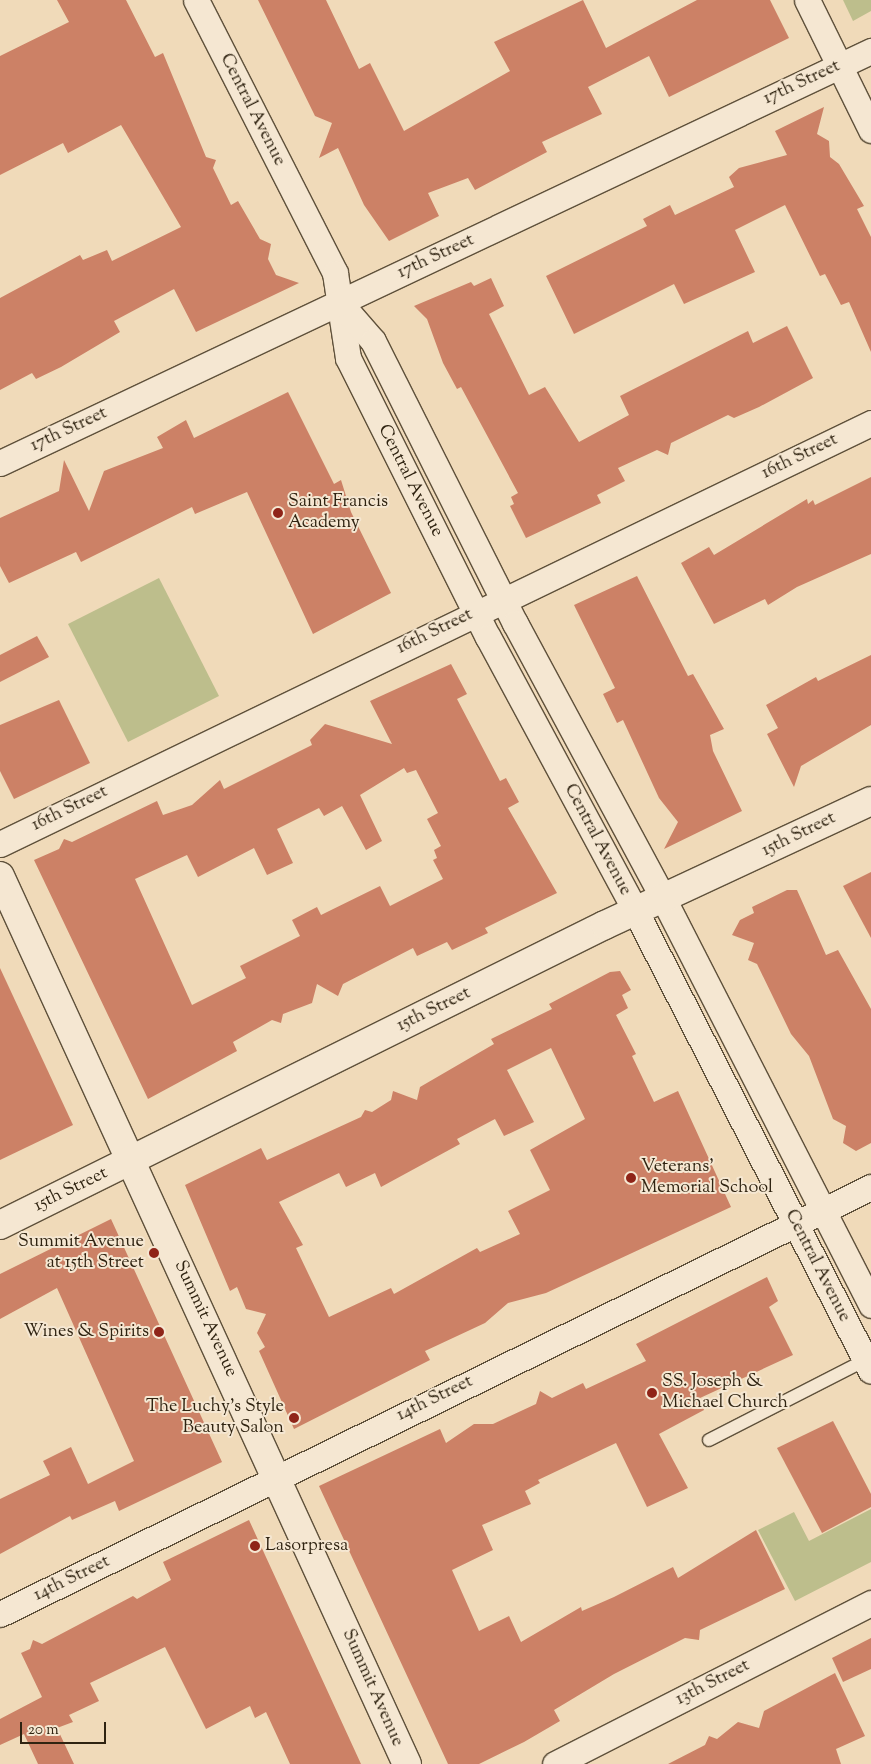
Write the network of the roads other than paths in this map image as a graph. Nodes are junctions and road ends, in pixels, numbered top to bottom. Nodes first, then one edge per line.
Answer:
1 (196, 0) edge
2 (807, 0) edge
3 (871, 50) edge
4 (839, 66) junction
5 (871, 130) edge
6 (340, 303) junction
7 (871, 422) edge
8 (0, 463) edge
9 (503, 599) junction
10 (475, 612) junction
11 (871, 801) edge
12 (0, 844) edge
13 (0, 876) edge
14 (664, 900) junction
15 (637, 914) junction
16 (132, 1160) junction
17 (871, 1187) edge
18 (823, 1211) junction
19 (796, 1225) junction
20 (0, 1226) edge
21 (871, 1305) edge
22 (868, 1366) edge
23 (709, 1440) dead end
24 (276, 1477) junction
25 (871, 1603) edge
26 (0, 1614) edge
27 (406, 1764) edge
28 (555, 1764) edge

1 - 6 street, Central Avenue
2 - 4 street
3 - 4 street, 17th Street
4 - 5 street
4 - 6 street, 17th Street
6 - 8 street, 17th Street
6 - 9 street, Central Avenue
6 - 10 street, Central Avenue
7 - 9 street, 16th Street
9 - 10 street, 16th Street
9 - 14 street, Central Avenue
10 - 12 street, 16th Street
10 - 15 street, Central Avenue
11 - 14 street, 15th Street
13 - 16 street, Summit Avenue
14 - 15 street, 15th Street
14 - 18 street, Central Avenue
15 - 16 street, 15th Street
15 - 19 street, Central Avenue
16 - 20 street, 15th Street
16 - 24 street, Summit Avenue
17 - 18 street, 14th Street
18 - 19 street, 14th Street
18 - 21 street, Central Avenue
19 - 22 street, Central Avenue
19 - 24 street, 14th Street
22 - 23 lane
24 - 26 street, 14th Street
24 - 27 street, Summit Avenue
25 - 28 street, 13th Street

